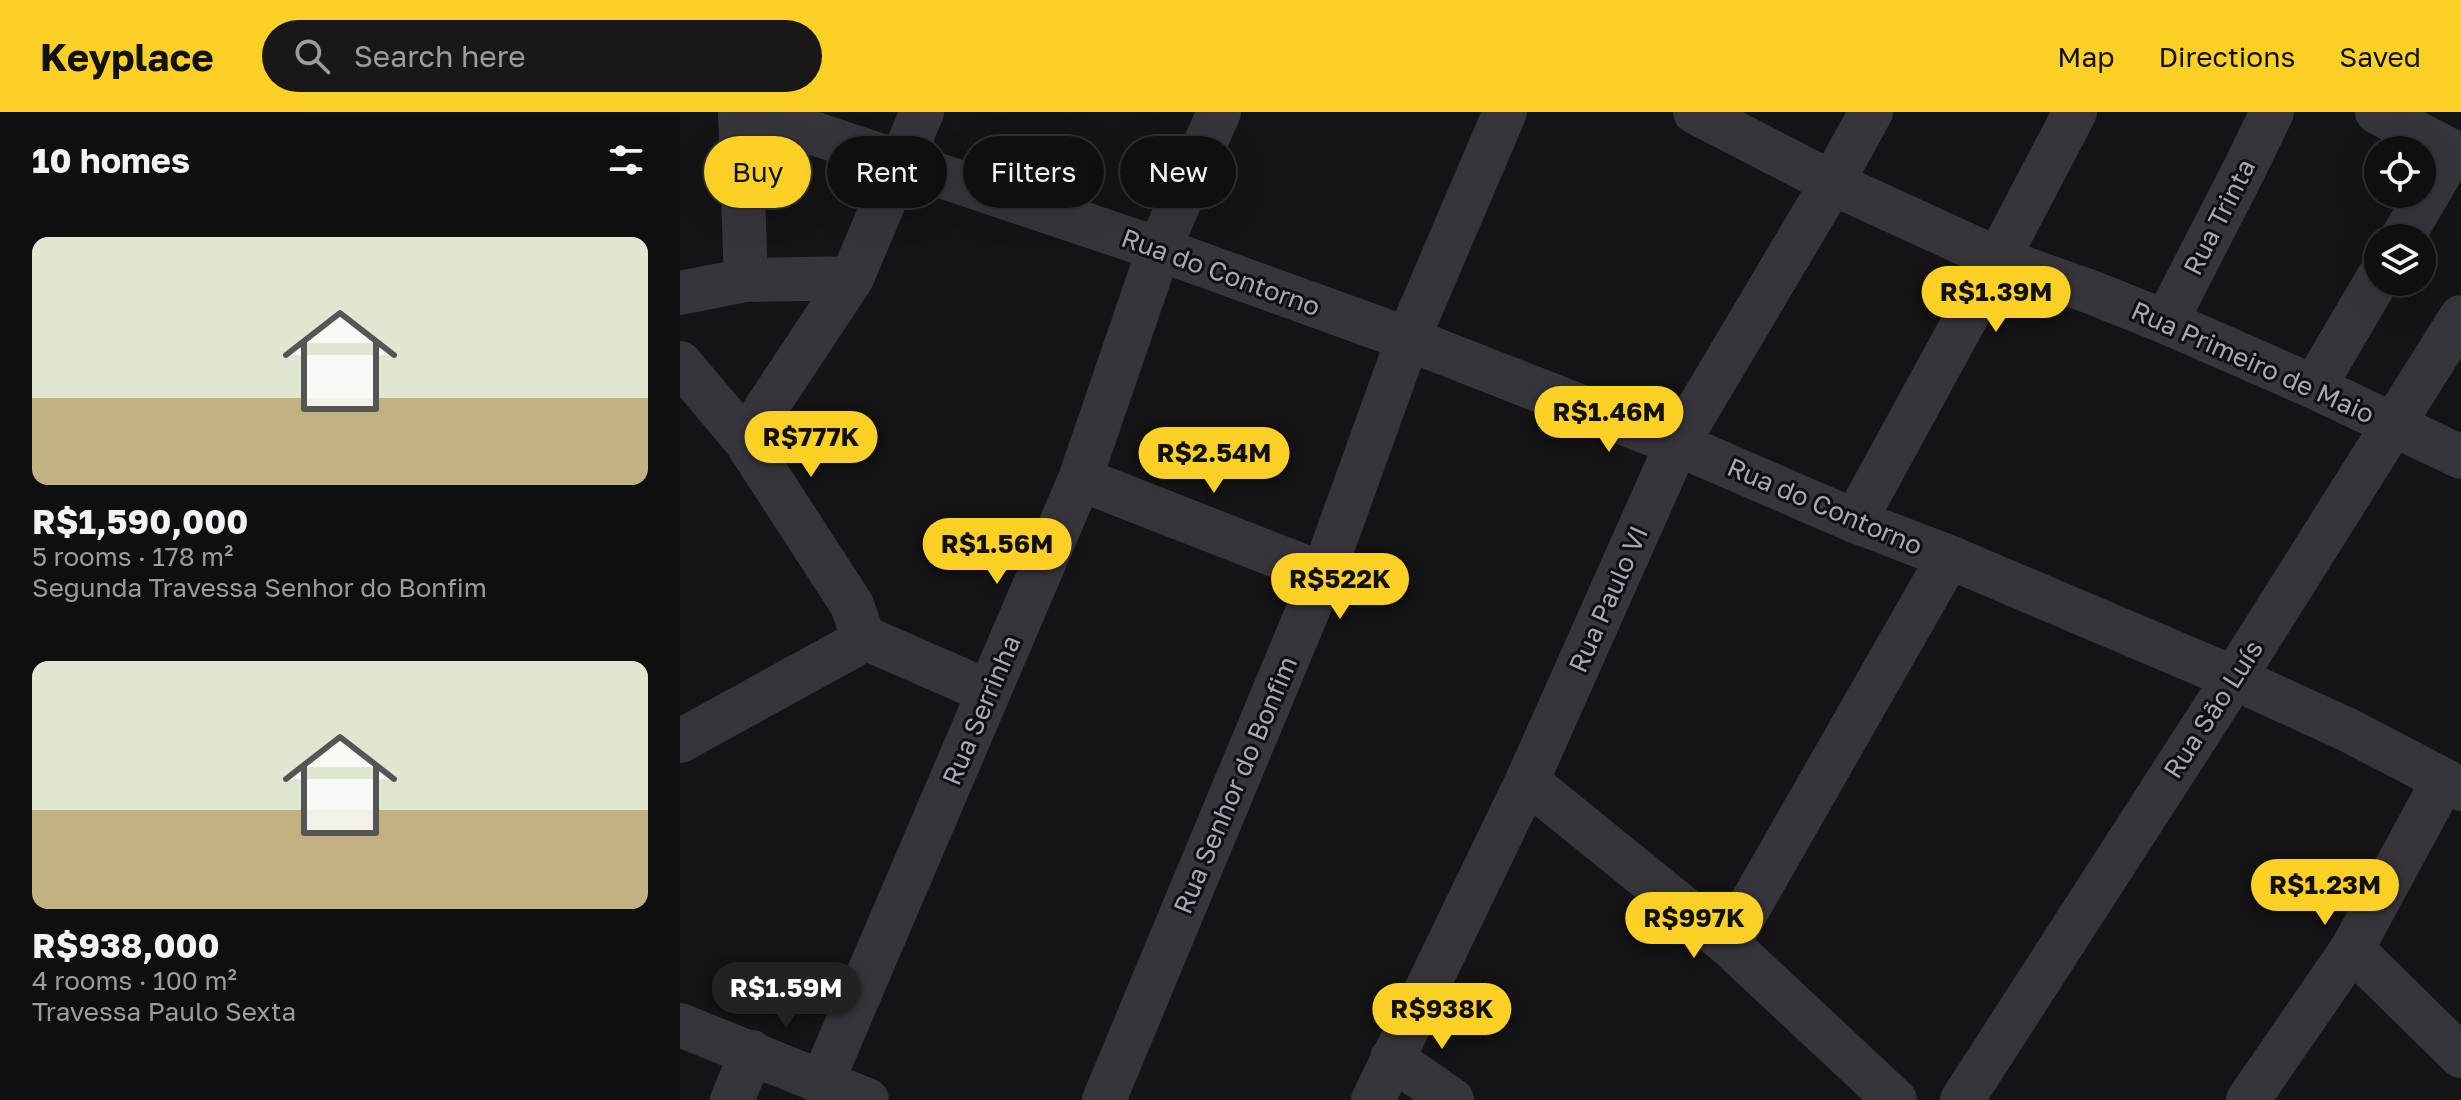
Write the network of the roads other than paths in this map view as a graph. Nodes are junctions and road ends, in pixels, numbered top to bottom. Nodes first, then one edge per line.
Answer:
1 (740, 112) edge
2 (767, 112) edge
3 (922, 112) edge
4 (1219, 112) edge
5 (1505, 112) edge
6 (1696, 112) edge
7 (1871, 112) edge
8 (2075, 112) edge
9 (2272, 112) edge
10 (2377, 112) edge
11 (913, 136) edge
12 (827, 137) edge
13 (2457, 154) edge
14 (947, 177) edge
15 (1832, 183) junction
16 (883, 208) edge
17 (2411, 224) edge
18 (1159, 249) junction
19 (1998, 259) junction
20 (852, 278) junction
21 (746, 280) junction
22 (680, 293) edge
23 (2367, 296) edge
24 (2461, 317) edge
25 (2166, 322) junction
26 (1408, 339) junction
27 (680, 363) edge
28 (2314, 387) junction
29 (2394, 424) junction
30 (745, 440) junction
31 (1677, 444) junction
32 (2461, 457) edge
33 (1080, 479) junction
34 (1855, 521) junction
35 (1949, 557) junction
36 (1323, 574) junction
37 (863, 637) junction
38 (2234, 678) junction
39 (989, 692) junction
40 (680, 741) edge
41 (1527, 781) junction
42 (2452, 785) edge
43 (1728, 944) junction
44 (2352, 949) junction
45 (680, 1025) edge
46 (752, 1052) junction
47 (2461, 1056) edge
48 (1392, 1058) junction
49 (822, 1082) junction
50 (732, 1100) edge
51 (867, 1100) edge
52 (1104, 1100) edge
53 (1373, 1100) edge
54 (1452, 1100) edge
55 (1895, 1100) edge
56 (1962, 1100) edge
57 (2248, 1100) edge

1 - 21 street
2 - 12 street, Rua do Contorno
3 - 11 street
4 - 18 street, Rua Serrinha
5 - 26 street, Rua Senhor do Bonfim
6 - 15 street, Rua Primeiro de Maio
7 - 15 street, Rua Paulo VI
8 - 19 street
9 - 25 street, Rua Trinta
10 - 13 street
13 - 17 street
14 - 18 street, Rua do Contorno
15 - 19 street, Rua Primeiro de Maio
15 - 31 street, Rua Paulo VI
16 - 20 street
18 - 26 street, Rua do Contorno
18 - 33 street, Rua Serrinha
19 - 25 street, Rua Primeiro de Maio
19 - 34 street
20 - 21 street
20 - 30 street
21 - 22 street
23 - 28 street
24 - 29 street, Rua São Luís
25 - 28 street, Rua Primeiro de Maio
26 - 31 street, Rua do Contorno
26 - 36 street, Rua Senhor do Bonfim
27 - 30 street
28 - 29 street, Rua Primeiro de Maio
29 - 32 street, Rua Primeiro de Maio
29 - 38 street, Rua São Luís
30 - 37 street
31 - 34 street, Rua do Contorno
31 - 41 street, Rua Paulo VI
33 - 36 street
33 - 39 street, Rua Serrinha
34 - 35 street, Rua do Contorno
35 - 38 street, Rua do Contorno
35 - 43 street
36 - 52 street, Rua Senhor do Bonfim
37 - 39 street
37 - 40 street
38 - 42 street, Rua do Contorno
38 - 56 street, Rua São Luís
39 - 49 street, Rua Serrinha
41 - 43 street
41 - 48 street, Rua Paulo VI
42 - 44 street
43 - 55 street
44 - 47 street
44 - 57 street
45 - 46 street
46 - 49 street
46 - 50 street
48 - 53 street, Rua Paulo VI
48 - 54 street
49 - 51 street

